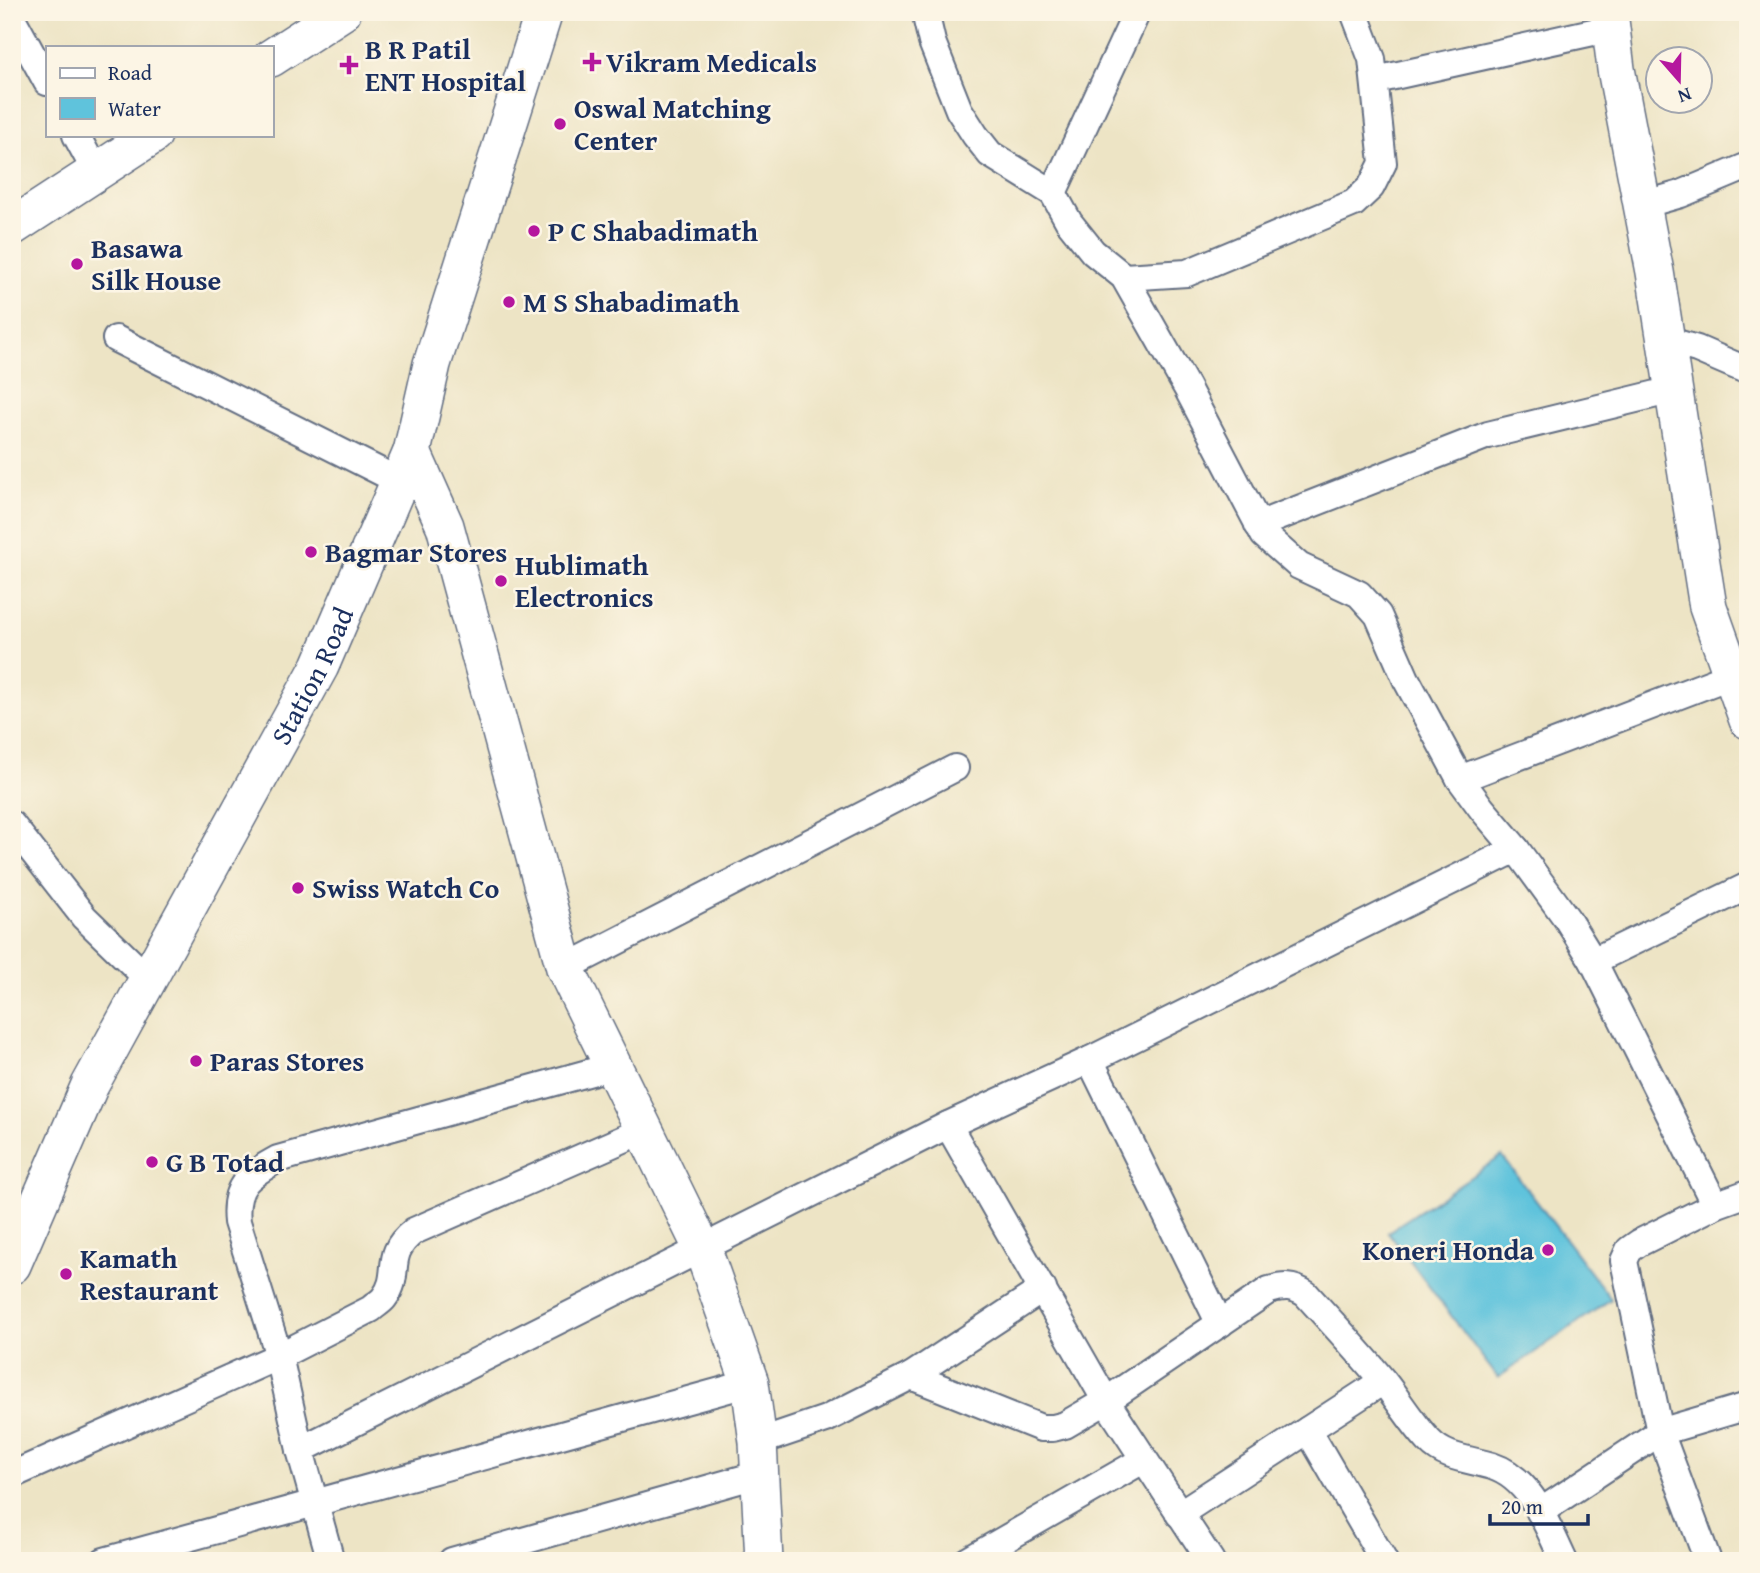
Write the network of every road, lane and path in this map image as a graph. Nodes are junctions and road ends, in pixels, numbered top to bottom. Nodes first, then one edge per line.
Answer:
1 (342, 12) edge
2 (544, 12) edge
3 (925, 12) edge
4 (1137, 12) edge
5 (1354, 12) edge
6 (12, 18) edge
7 (1610, 20) edge
8 (273, 57) edge
9 (46, 80) edge
10 (1376, 80) junction
11 (77, 136) edge
12 (151, 136) edge
13 (1748, 166) edge
14 (96, 172) junction
15 (1053, 193) junction
16 (1642, 205) junction
17 (12, 227) edge
18 (1124, 277) junction
19 (116, 339) dead end
20 (1666, 340) junction
21 (1748, 371) edge
22 (1673, 390) junction
23 (405, 466) junction
24 (1258, 525) junction
25 (1732, 675) junction
26 (1748, 720) edge
27 (954, 768) dead end
28 (1460, 779) junction
29 (12, 825) edge
30 (1517, 849) junction
31 (1748, 886) edge
32 (1593, 961) junction
33 (565, 968) junction
34 (149, 979) junction
35 (1090, 1060) junction
36 (613, 1066) junction
37 (948, 1125) junction
38 (644, 1130) junction
39 (1748, 1193) edge
40 (1715, 1205) junction
41 (703, 1250) junction
42 (12, 1265) edge
43 (1043, 1289) junction
44 (1220, 1324) junction
45 (279, 1356) junction
46 (911, 1376) junction
47 (1383, 1381) junction
48 (750, 1383) junction
49 (1107, 1401) junction
50 (1748, 1406) edge
51 (1308, 1430) junction
52 (1660, 1432) junction
53 (300, 1450) junction
54 (759, 1458) junction
55 (1143, 1460) junction
56 (12, 1475) edge
57 (314, 1501) junction
58 (1540, 1512) junction
59 (1180, 1514) junction
60 (104, 1561) edge
61 (331, 1561) edge
62 (452, 1561) edge
63 (764, 1561) edge
64 (967, 1561) edge
65 (1211, 1561) edge
66 (1384, 1561) edge
67 (1564, 1561) edge
68 (1708, 1561) edge

1 - 8 street
2 - 23 street, Station Road
3 - 15 street
4 - 15 street
5 - 10 street
6 - 9 street
7 - 10 street
7 - 16 street
10 - 18 street
11 - 14 street
12 - 14 street
13 - 16 street
14 - 17 street
15 - 18 street
16 - 20 street
18 - 24 street
19 - 23 street
20 - 21 street
20 - 22 street
22 - 24 street
22 - 25 street
23 - 33 street
23 - 34 street, Station Road
24 - 28 street
25 - 26 street
25 - 28 street
27 - 33 street
28 - 30 street
29 - 34 street
30 - 32 street
30 - 35 street
31 - 32 street
32 - 40 street
33 - 36 street
34 - 42 street, Station Road
35 - 37 street
35 - 44 street
36 - 38 street
36 - 45 street
37 - 41 street
37 - 43 street
38 - 41 street
38 - 45 street
39 - 40 street
40 - 52 street
41 - 48 street
41 - 53 street
43 - 46 street
43 - 49 street
44 - 47 street
44 - 49 street
45 - 53 street
45 - 56 street
46 - 49 street
46 - 54 street
47 - 51 street
47 - 58 street
48 - 54 street
48 - 57 street
49 - 55 street
50 - 52 street
51 - 59 street
51 - 66 street
52 - 58 street
52 - 68 street
53 - 57 street
54 - 62 street
54 - 63 street
55 - 59 street
55 - 64 street
57 - 60 street
57 - 61 street
58 - 67 street
59 - 65 street

